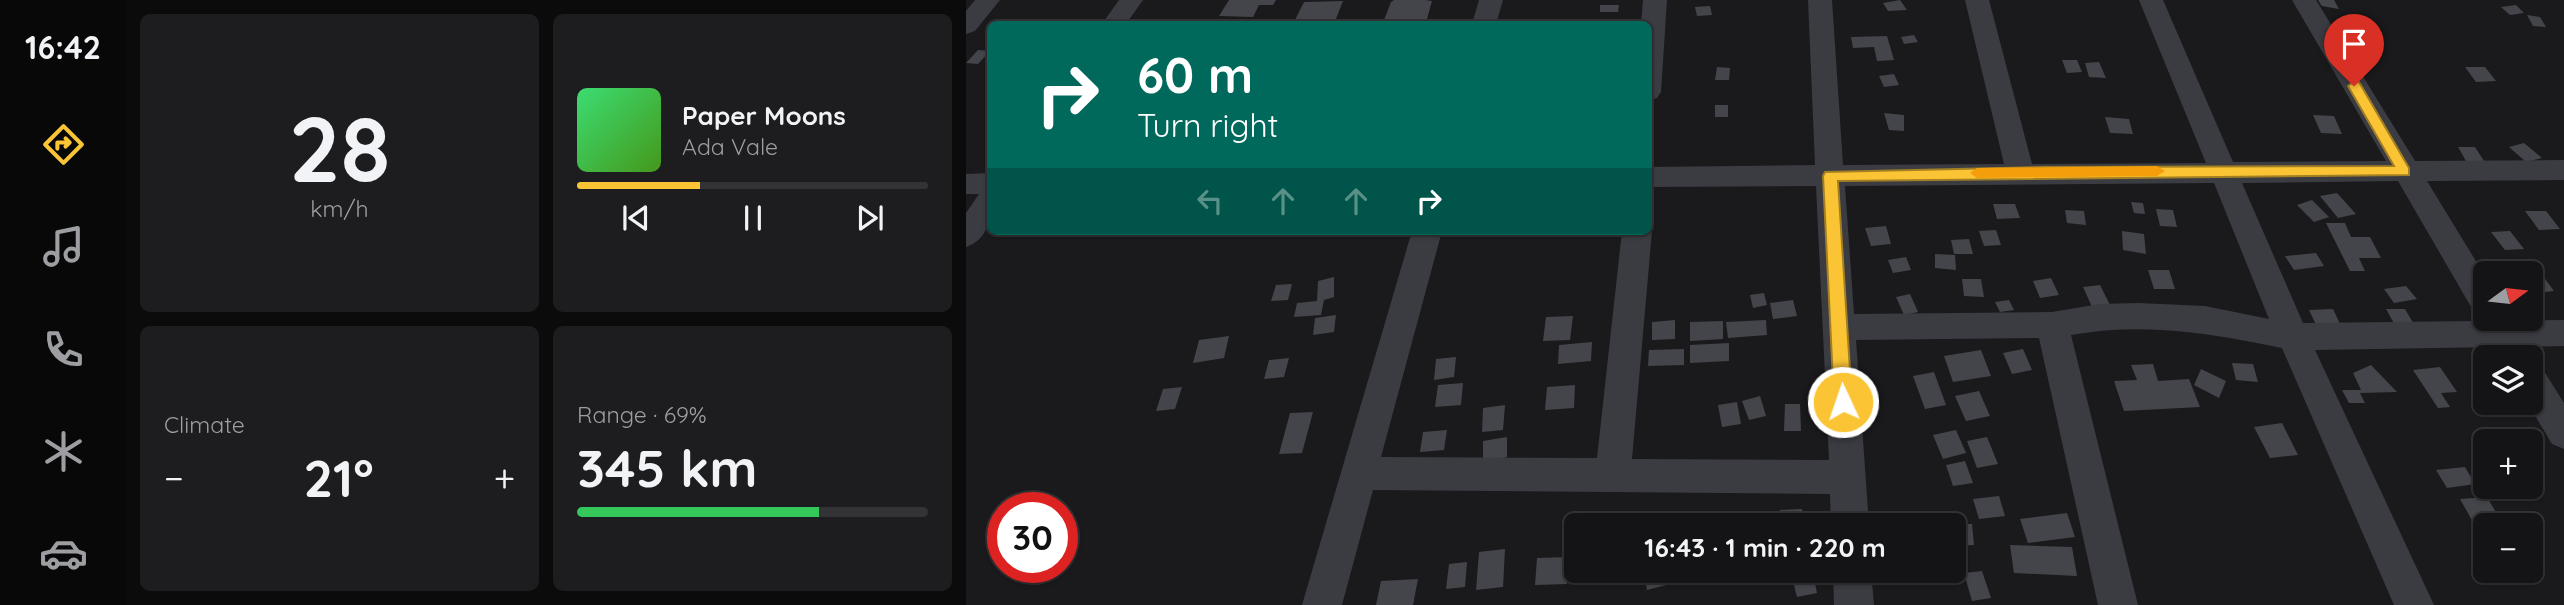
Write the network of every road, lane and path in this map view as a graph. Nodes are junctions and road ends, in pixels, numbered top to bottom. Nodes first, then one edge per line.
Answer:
1 (988, 0) edge
2 (1131, 0) edge
3 (1491, 0) edge
4 (1655, 0) edge
5 (1820, 0) edge
6 (1978, 0) edge
7 (2151, 0) edge
8 (2304, 0) edge
9 (1116, 21) edge
10 (1485, 21) edge
11 (966, 26) edge
12 (1652, 39) edge
13 (2223, 170) junction
14 (2564, 170) edge
15 (2404, 171) junction
16 (2020, 172) junction
17 (1830, 176) junction
18 (1652, 177) edge
19 (987, 183) edge
20 (966, 184) edge
21 (987, 204) edge
22 (1426, 235) edge
23 (1637, 235) edge
24 (966, 236) edge
25 (2473, 283) edge
26 (2052, 325) junction
27 (1839, 327) junction
28 (2564, 333) edge
29 (2293, 337) junction
30 (2505, 337) edge
31 (2543, 399) edge
32 (2564, 433) edge
33 (1359, 472) junction
34 (1613, 475) junction
35 (1847, 477) junction
36 (1849, 513) edge
37 (1853, 583) edge
38 (1322, 605) edge
39 (1854, 605) edge
40 (2118, 605) edge
41 (2414, 605) edge

1 - 11 street
2 - 9 street
3 - 10 street
4 - 12 street
5 - 17 street
6 - 16 street
7 - 13 street
8 - 15 street
13 - 15 street
13 - 16 street
13 - 29 street
14 - 15 street
15 - 25 street
16 - 17 street
17 - 18 street
17 - 27 street
19 - 20 street
21 - 24 street
22 - 33 street
23 - 34 street
26 - 27 street
26 - 29 street
26 - 40 street
27 - 35 street
28 - 30 street
29 - 30 street
29 - 41 street
31 - 32 street
33 - 34 street
33 - 38 street
34 - 35 street
35 - 36 street
37 - 39 street

